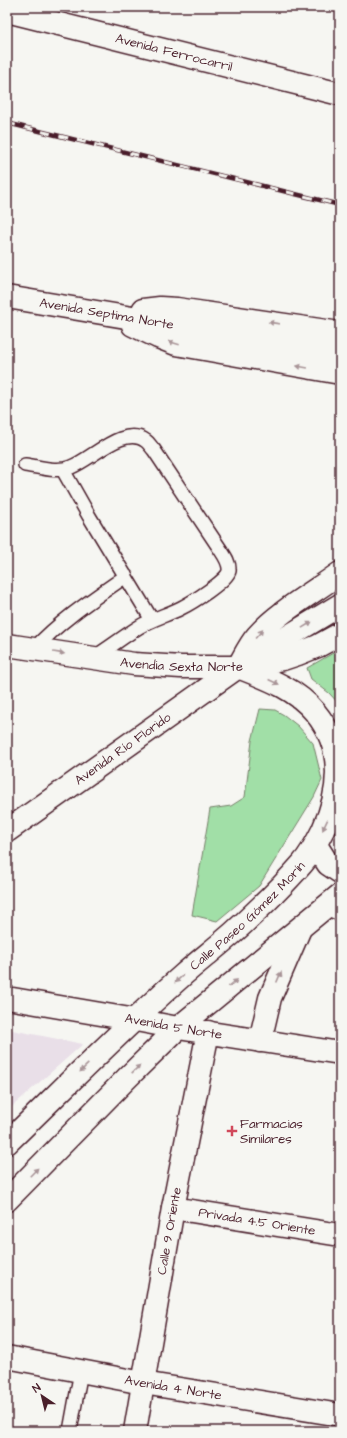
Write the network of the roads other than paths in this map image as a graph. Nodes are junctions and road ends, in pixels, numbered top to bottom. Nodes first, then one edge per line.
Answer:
1 (7, 11) edge
2 (340, 94) edge
3 (7, 297) edge
4 (117, 315) junction
5 (340, 333) edge
6 (340, 353) edge
7 (340, 373) edge
8 (25, 465) dead end
9 (63, 470) junction
10 (340, 573) edge
11 (126, 576) junction
12 (340, 605) edge
13 (152, 620) junction
14 (340, 634) edge
15 (7, 645) edge
16 (34, 649) junction
17 (93, 658) junction
18 (238, 667) junction
19 (7, 831) edge
20 (316, 845) junction
21 (340, 872) edge
22 (335, 906) edge
23 (300, 928) junction
24 (7, 998) edge
25 (136, 1020) junction
26 (178, 1028) junction
27 (208, 1032) junction
28 (260, 1041) junction
29 (340, 1053) edge
30 (7, 1143) edge
31 (7, 1200) edge
32 (173, 1208) junction
33 (340, 1235) edge
34 (7, 1357) edge
35 (81, 1371) junction
36 (143, 1383) junction
37 (340, 1415) edge
38 (70, 1431) edge
39 (135, 1431) edge

1 - 2 main road, Avenida Ferrocarril
3 - 4 main road, Avenida Septima Norte
5 -> 4 main road
4 - 6 main road, Avenida Septima Norte
7 -> 4 main road
8 - 9 lane
9 - 11 lane
9 - 13 lane
18 -> 10 main road
11 - 13 lane
11 - 16 lane
18 -> 12 main road, Avendia Sexta Norte
13 - 17 lane
14 - 18 main road
15 - 16 main road, Avendia Sexta Norte
16 -> 17 main road, Avendia Sexta Norte
17 - 18 main road, Avendia Sexta Norte
18 - 19 main road, Avenida Río Florido
18 -> 20 main road, Calle Paseo Gómez Morín
20 - 21 main road
20 -> 25 main road, Calle Paseo Gómez Morín
22 - 23 main road
26 -> 23 main road
28 -> 23 main road
24 - 25 main road, Avenida 5 Norte
25 - 26 main road, Avenida 5 Norte
25 -> 30 main road, Calle Paseo Gómez Morín
26 - 27 main road, Avenida 5 Norte
31 -> 26 main road
27 - 28 main road, Avenida 5 Norte
27 - 32 main road, Calle 9 Oriente
28 - 29 main road, Avenida 5 Norte
32 - 33 main road, Privada 4.5 Oriente
32 - 36 main road, Calle 9 Oriente
34 - 35 main road, Avenida 4 Norte
35 - 36 main road, Avenida 4 Norte
35 - 38 lane
36 - 37 main road, Avenida 4 Norte
36 - 39 main road, Calle 9 Oriente

